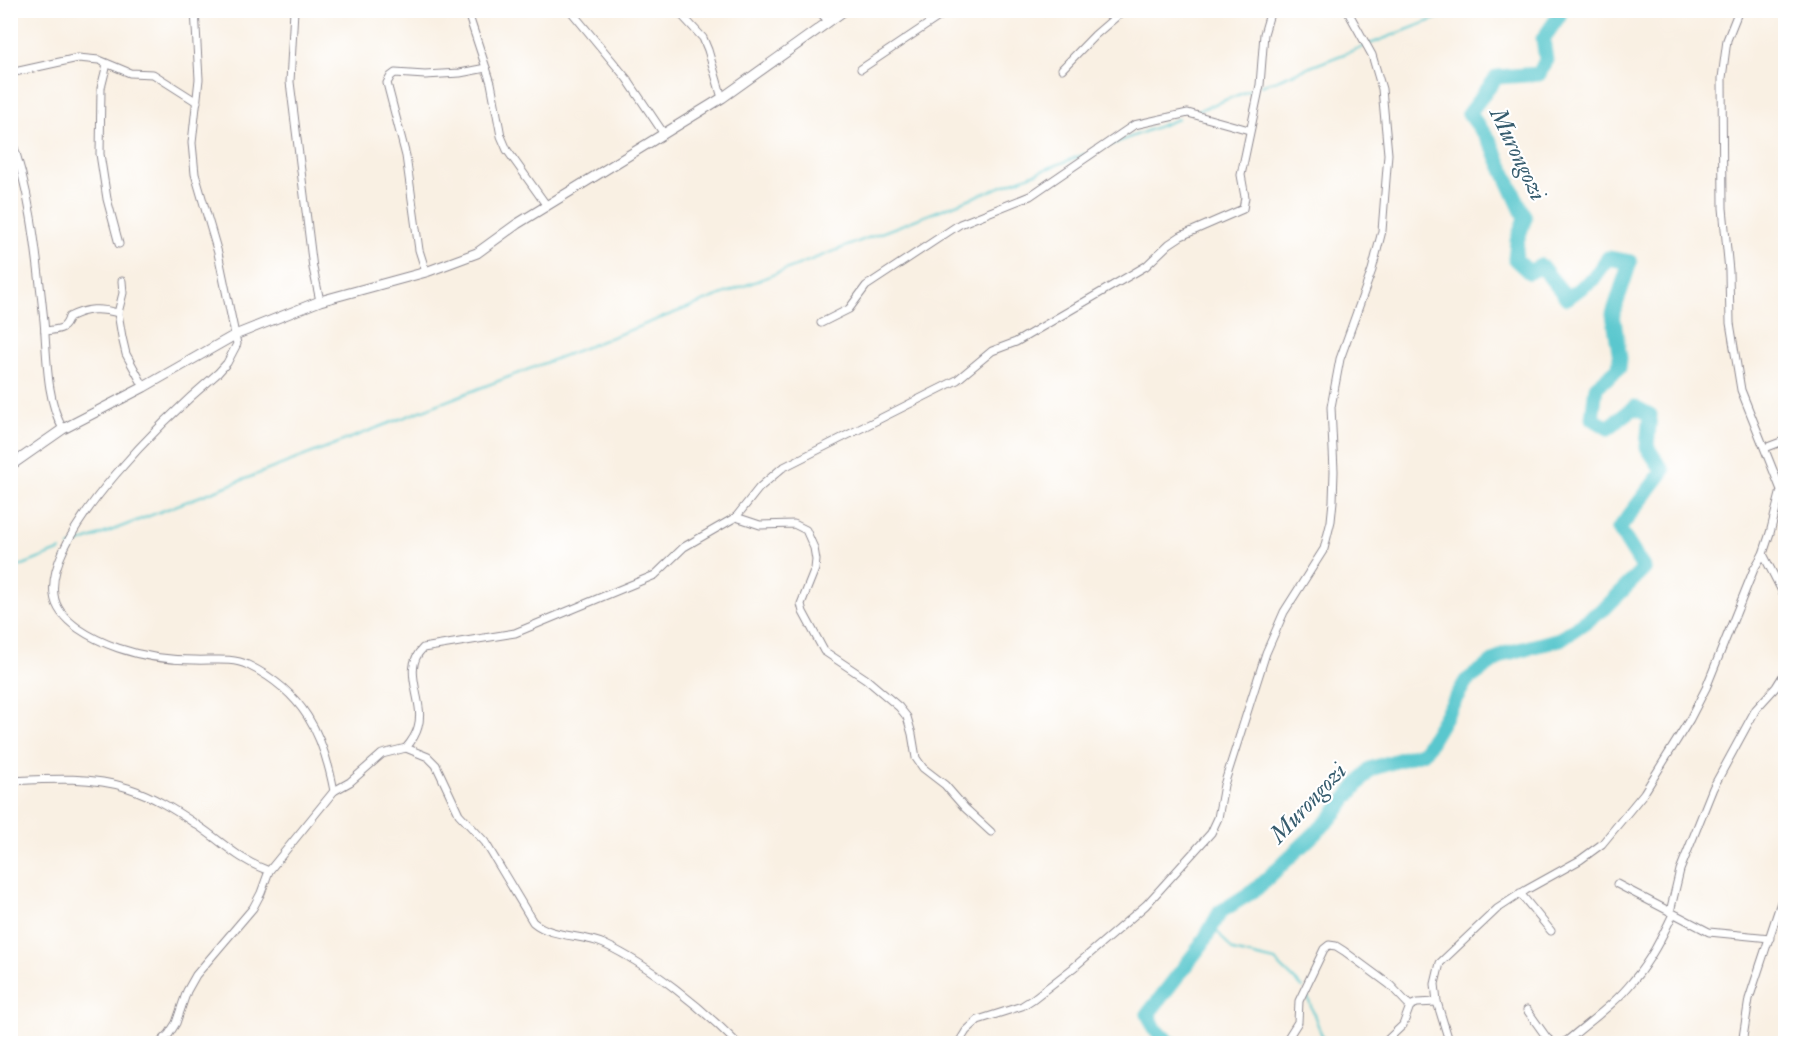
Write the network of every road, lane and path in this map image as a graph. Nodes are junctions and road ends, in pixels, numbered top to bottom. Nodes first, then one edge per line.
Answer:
1 (195, 10) edge
2 (294, 10) edge
3 (467, 10) edge
4 (570, 10) edge
5 (677, 10) edge
6 (818, 10) edge
7 (845, 10) edge
8 (949, 10) edge
9 (1124, 10) edge
10 (1271, 10) edge
11 (1347, 10) edge
12 (1739, 10) edge
13 (829, 22) junction
14 (107, 63) junction
15 (486, 68) junction
16 (861, 69) dead end
17 (1062, 69) dead end
18 (10, 73) edge
19 (722, 98) junction
20 (197, 102) junction
21 (1249, 130) junction
22 (664, 134) junction
23 (10, 135) edge
24 (547, 206) junction
25 (118, 244) dead end
26 (426, 273) junction
27 (122, 281) dead end
28 (320, 302) junction
29 (118, 313) junction
30 (821, 322) dead end
31 (45, 331) junction
32 (235, 335) junction
33 (144, 387) junction
34 (63, 429) junction
35 (1785, 440) edge
36 (1765, 448) junction
37 (10, 466) edge
38 (736, 517) junction
39 (1763, 554) junction
40 (1785, 599) edge
41 (1785, 670) edge
42 (406, 748) junction
43 (10, 781) edge
44 (334, 791) junction
45 (991, 832) dead end
46 (269, 872) junction
47 (1617, 884) dead end
48 (1785, 887) edge
49 (1520, 893) junction
50 (1672, 913) junction
51 (1551, 931) dead end
52 (1770, 938) junction
53 (1437, 1002) junction
54 (1410, 1006) junction
55 (1527, 1010) dead end
56 (1570, 1042) edge
57 (159, 1044) edge
58 (738, 1044) edge
59 (958, 1044) edge
60 (1284, 1044) edge
61 (1383, 1044) edge
62 (1450, 1044) edge
63 (1554, 1044) edge
64 (1560, 1044) edge
65 (1742, 1044) edge

1 - 20 street
2 - 28 street
3 - 15 street
4 - 22 street
5 - 19 street
6 - 13 street
7 - 13 street
8 - 16 street
9 - 17 street
10 - 21 street
11 - 59 street
12 - 36 street
13 - 19 street
14 - 18 street
14 - 20 street
14 - 25 street
15 - 24 street
15 - 26 street
19 - 22 street
20 - 32 street
21 - 30 street
21 - 38 street
22 - 24 street
23 - 31 street
24 - 26 street
26 - 28 street
27 - 29 street
28 - 32 street
29 - 31 street
29 - 33 street
31 - 34 street
32 - 33 street
32 - 44 street
33 - 34 street
34 - 37 street
35 - 36 street
36 - 39 street
38 - 42 street
38 - 45 street
39 - 40 street
39 - 49 street
41 - 50 street
42 - 44 street
42 - 58 street
43 - 46 street
44 - 46 street
46 - 57 street
47 - 50 street
48 - 52 street
49 - 51 street
49 - 53 street
50 - 52 street
50 - 56 street
52 - 65 street
53 - 54 street
53 - 62 street
54 - 60 street
54 - 61 street
55 - 63 street
56 - 64 street

